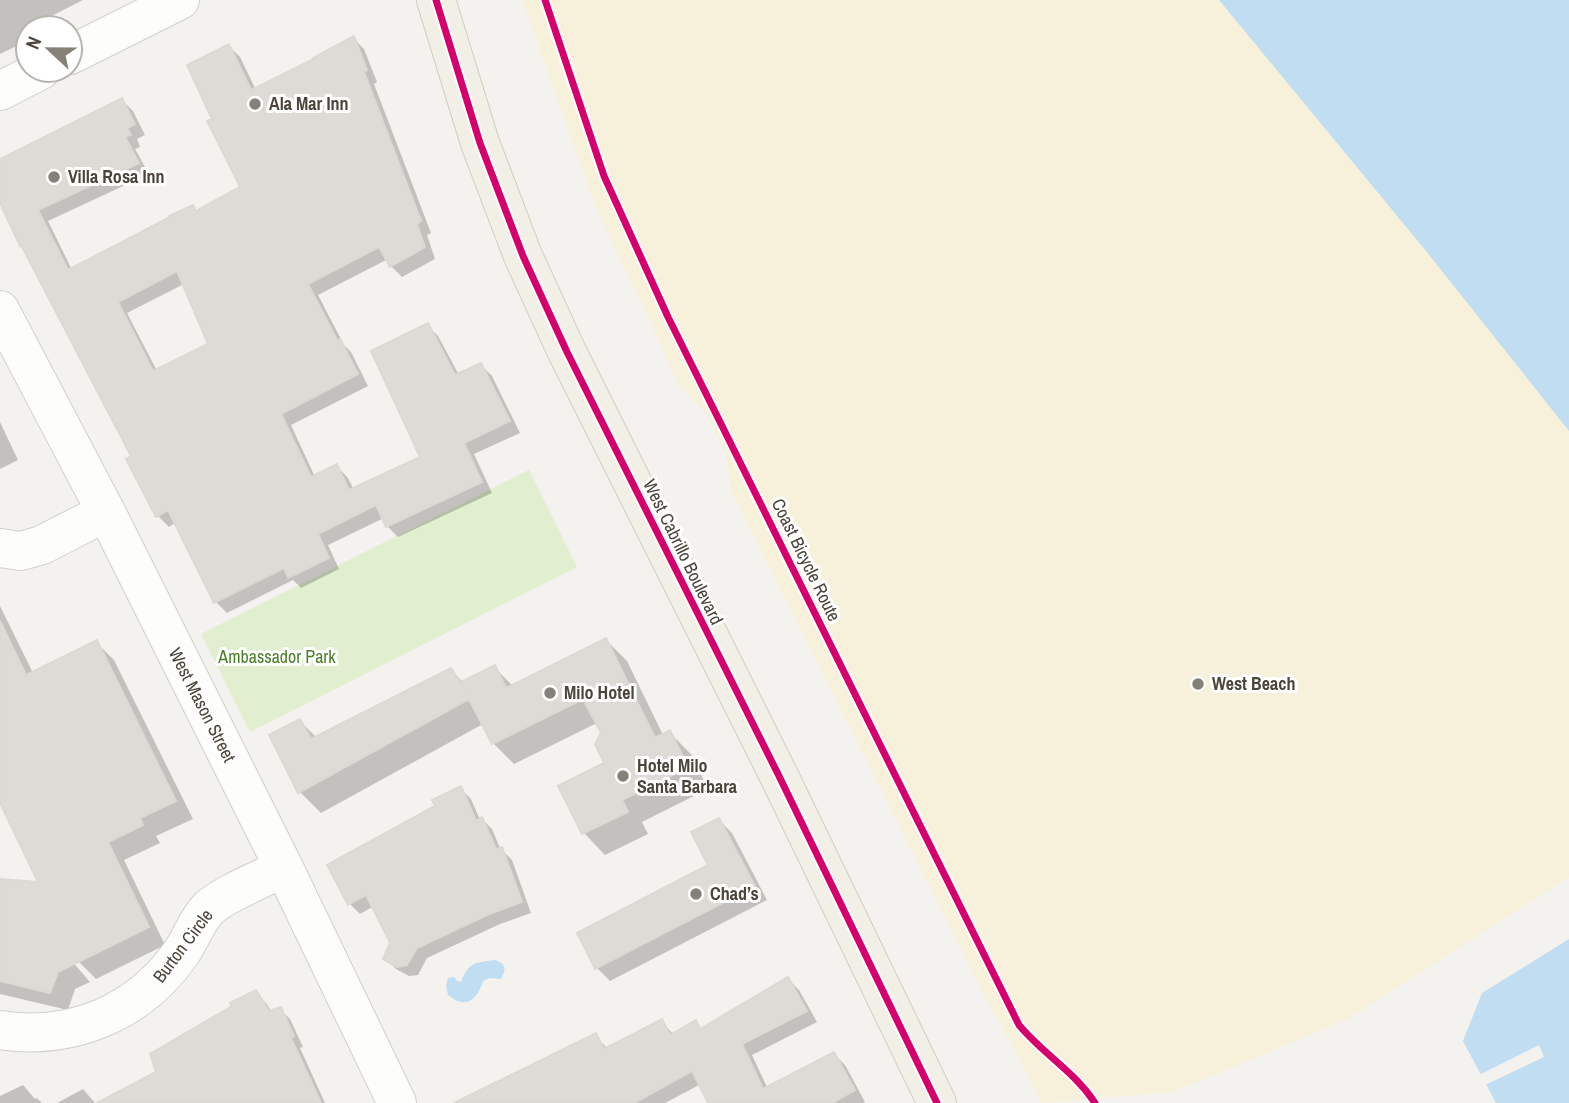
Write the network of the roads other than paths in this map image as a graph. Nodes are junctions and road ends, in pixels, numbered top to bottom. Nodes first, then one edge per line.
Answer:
1 (180, 0) edge
2 (436, 0) edge
3 (84, 48) edge
4 (0, 310) edge
5 (106, 512) junction
6 (0, 548) edge
7 (284, 868) junction
8 (0, 1030) edge
9 (397, 1103) edge
10 (937, 1103) edge

1 - 3 street
2 - 10 main road, West Cabrillo Boulevard
4 - 5 street, West Mason Street
5 - 6 street
5 - 7 street, West Mason Street
7 - 8 street, Burton Circle
7 - 9 street, West Mason Street

